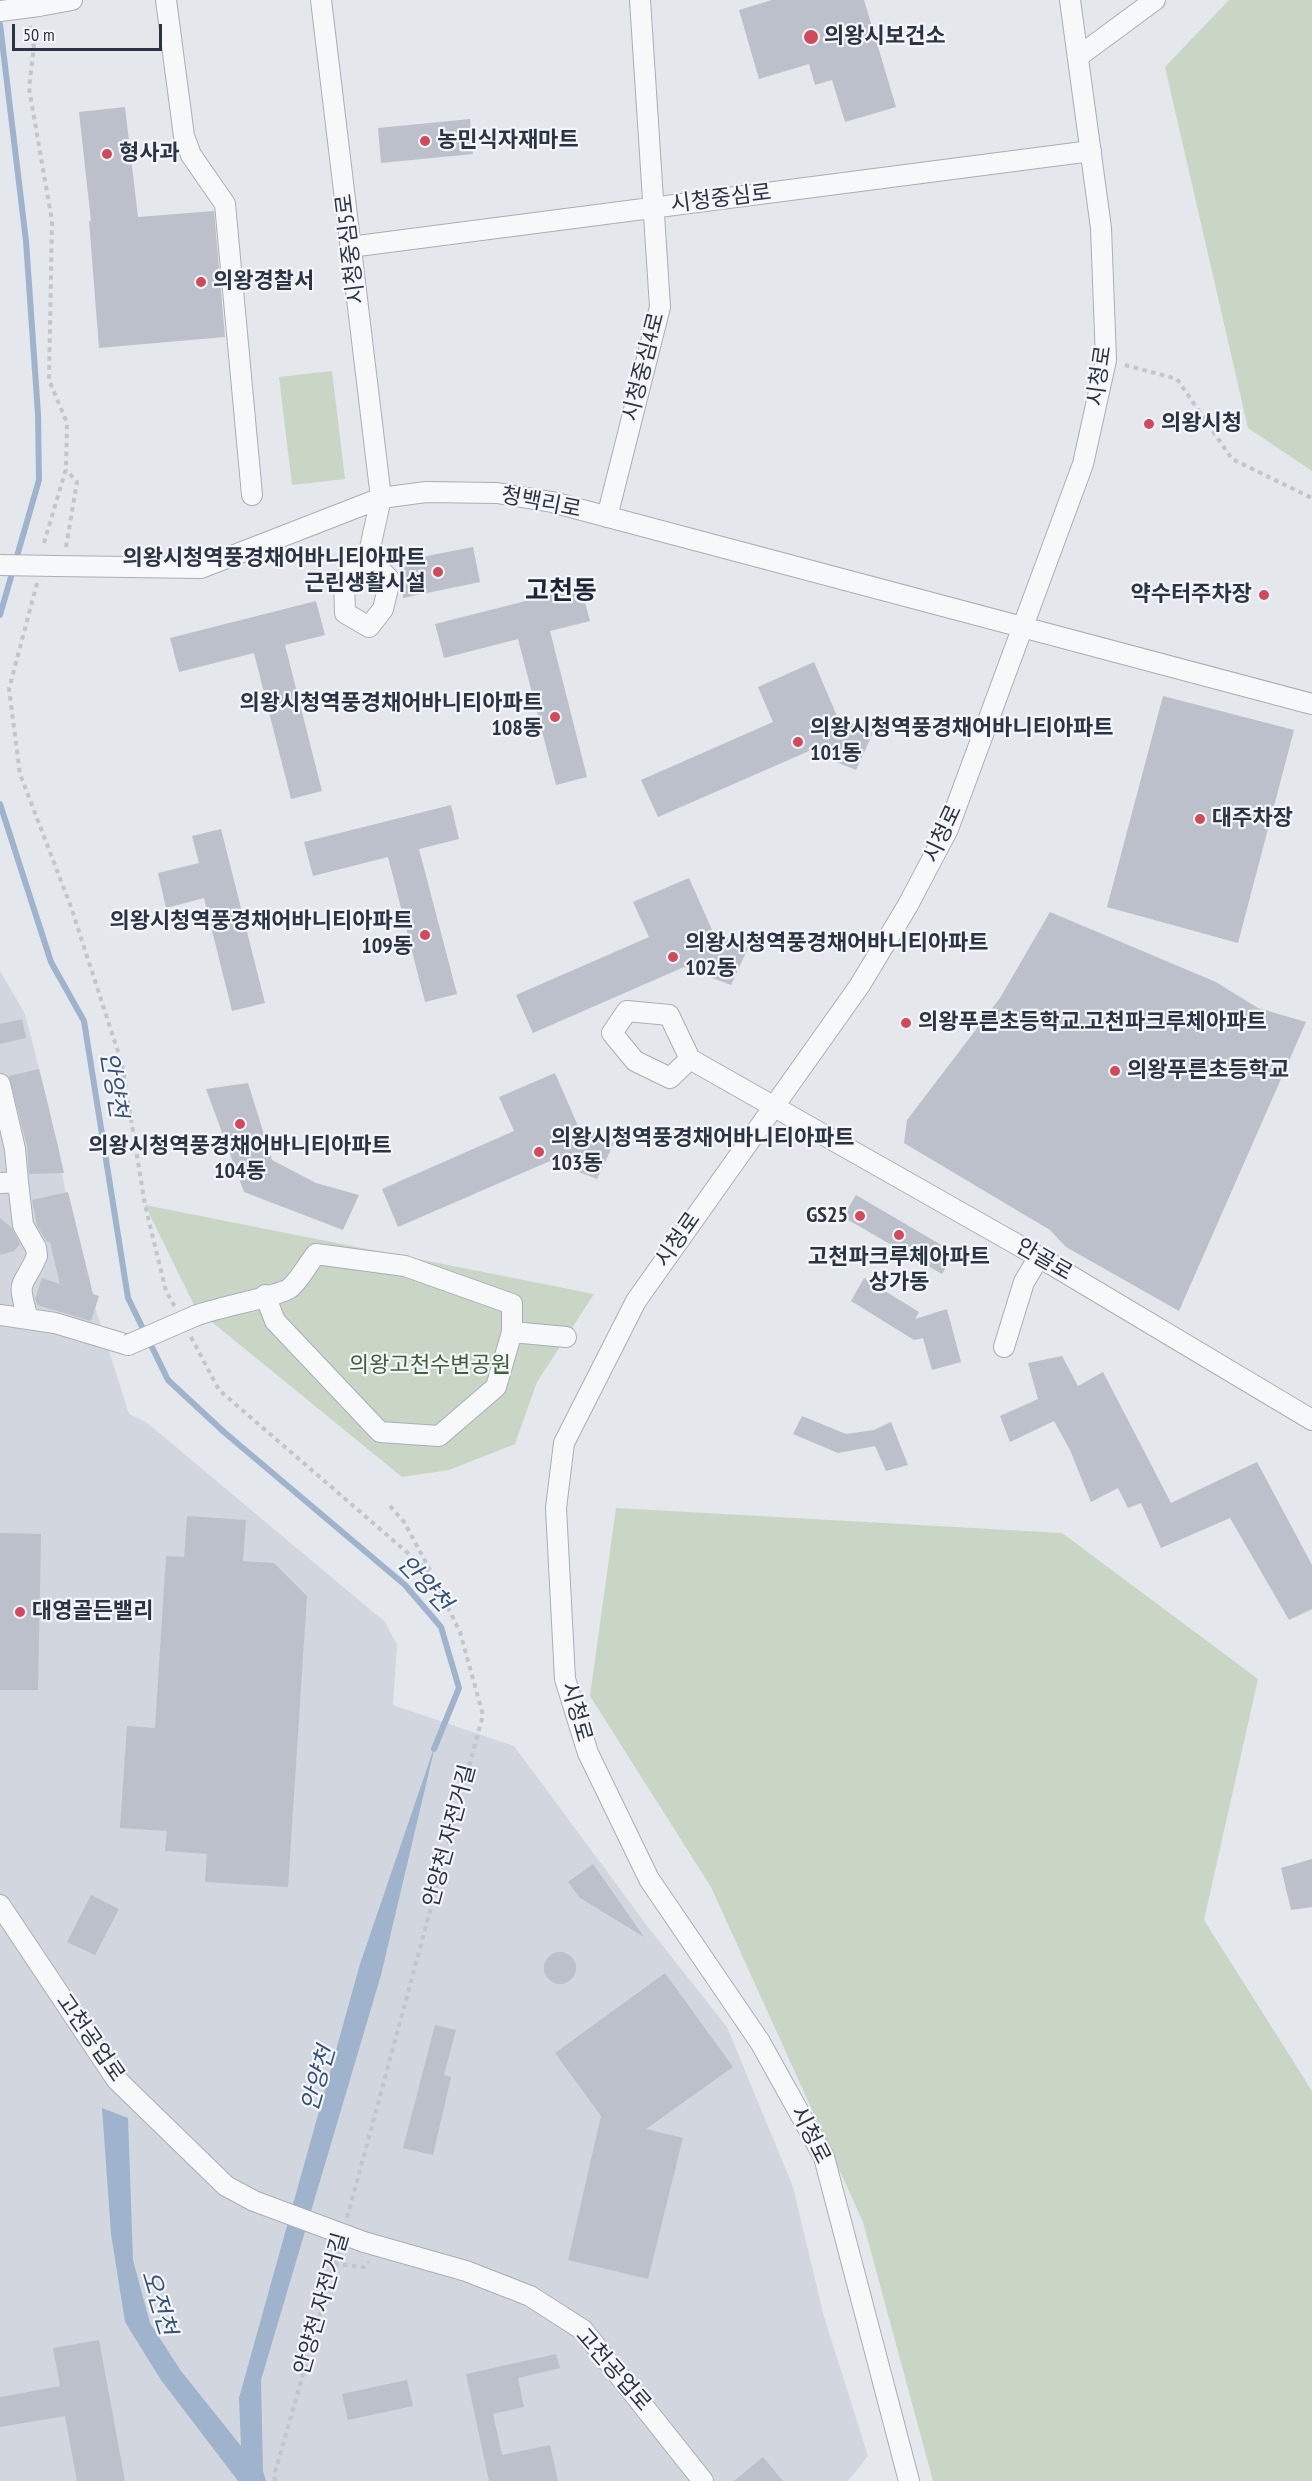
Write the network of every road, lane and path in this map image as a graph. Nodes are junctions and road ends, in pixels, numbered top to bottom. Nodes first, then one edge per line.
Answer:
1 (72, 0) edge
2 (166, 0) edge
3 (321, 0) edge
4 (640, 0) edge
5 (1070, 0) edge
6 (1155, 0) edge
7 (0, 11) edge
8 (34, 15) junction
9 (1079, 56) junction
10 (1091, 151) junction
11 (652, 208) junction
12 (351, 247) junction
13 (1107, 360) junction
14 (66, 469) junction
15 (252, 495) dead end
16 (381, 498) junction
17 (1312, 498) edge
18 (607, 517) junction
19 (368, 557) dead end
20 (53, 562) junction
21 (0, 566) edge
22 (38, 578) dead end
23 (1025, 627) junction
24 (1312, 702) edge
25 (690, 1059) dead end
26 (0, 1084) edge
27 (772, 1105) junction
28 (9, 1182) edge
29 (1040, 1257) junction
30 (265, 1295) junction
31 (177, 1311) dead end
32 (0, 1315) edge
33 (28, 1319) junction
34 (187, 1330) dead end
35 (512, 1332) junction
36 (566, 1337) dead end
37 (1004, 1347) dead end
38 (1312, 1420) edge
39 (390, 1506) dead end
40 (431, 1573) junction
41 (0, 1905) edge
42 (345, 2223) dead end
43 (339, 2246) dead end
44 (275, 2481) edge
45 (704, 2481) edge
46 (909, 2481) edge

1 - 8 street
2 - 15 street
3 - 12 street, 시청중심5로
4 - 11 street, 시청중심4로
5 - 9 street, 시청로
6 - 9 street
7 - 8 street, bridge
8 - 14 path
9 - 10 street, 시청로
10 - 11 street, 시청중심로
10 - 13 street, 시청로
11 - 12 street, 시청중심로
11 - 18 street, 시청중심4로
12 - 16 street, 시청중심5로
13 - 17 path
13 - 23 street, 시청로
14 - 20 path
14 - 20 path
16 - 18 street, 청백리로
16 - 19 street, 시청중심5로
16 - 20 street, 청백리로
18 - 23 street, 청백리로
20 - 21 street, 청백리로, bridge
22 - 31 path
23 - 24 street, 청백리로
23 - 27 street, 시청로
25 - 27 street, 안골로
26 - 28 street
27 - 29 street, 안골로
27 - 46 street, 시청로
28 - 33 street
29 - 37 street
29 - 38 street, 안골로
30 - 33 street, bridge
30 - 35 street
30 - 35 street
32 - 33 street
34 - 40 path, 안양천 자전거길
35 - 36 street
39 - 40 path
40 - 42 path, 안양천 자전거길
41 - 45 street, 고천공업로, bridge
43 - 44 path, 안양천 자전거길

